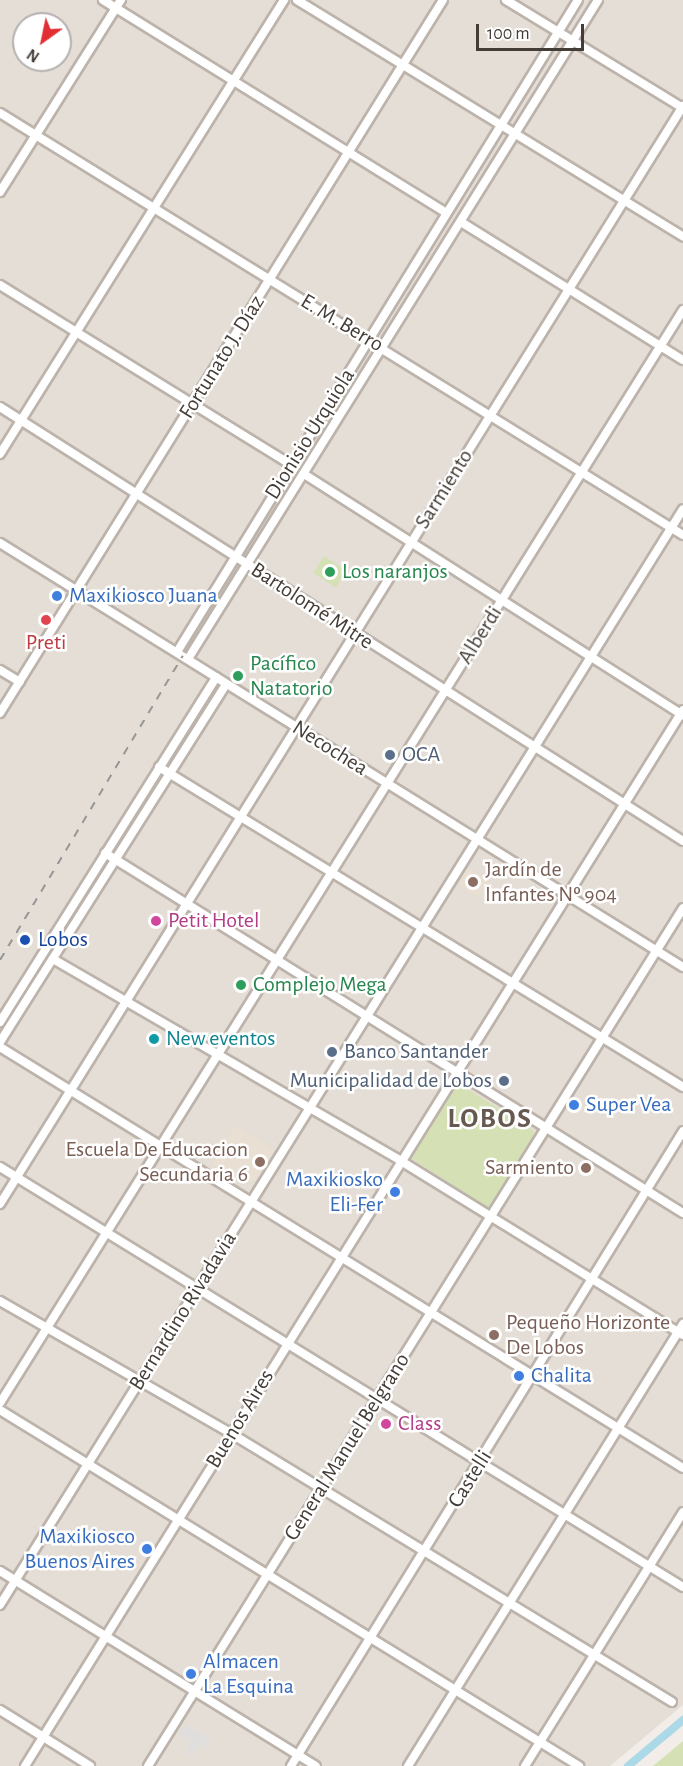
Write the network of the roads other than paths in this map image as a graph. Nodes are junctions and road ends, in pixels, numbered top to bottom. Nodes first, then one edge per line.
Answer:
1 (103, 0) edge
2 (284, 0) edge
3 (297, 0) edge
4 (443, 0) edge
5 (506, 0) edge
6 (578, 0) edge
7 (598, 0) edge
8 (119, 4) edge
9 (558, 32) junction
10 (572, 40) junction
11 (402, 66) junction
12 (234, 82) junction
13 (683, 107) edge
14 (0, 113) edge
15 (500, 125) junction
16 (515, 134) junction
17 (36, 135) junction
18 (348, 153) junction
19 (0, 192) edge
20 (622, 199) junction
21 (154, 210) junction
22 (446, 213) junction
23 (461, 222) junction
24 (683, 237) edge
25 (270, 281) junction
26 (0, 285) edge
27 (567, 287) junction
28 (683, 310) edge
29 (77, 333) junction
30 (369, 339) junction
31 (661, 345) junction
32 (383, 348) junction
33 (683, 360) edge
34 (192, 405) junction
35 (0, 407) edge
36 (490, 414) junction
37 (21, 420) junction
38 (0, 454) edge
39 (291, 465) junction
40 (582, 472) junction
41 (304, 474) junction
42 (137, 494) junction
43 (683, 509) edge
44 (671, 527) junction
45 (683, 535) edge
46 (412, 541) junction
47 (0, 543) edge
48 (234, 557) junction
49 (247, 565) junction
50 (77, 590) junction
51 (502, 600) junction
52 (353, 632) junction
53 (177, 652) junction
54 (592, 657) junction
55 (188, 660) junction
56 (0, 670) edge
57 (216, 677) junction
58 (20, 682) junction
59 (226, 684) junction
60 (445, 691) junction
61 (0, 713) edge
62 (682, 713) edge
63 (296, 726) junction
64 (535, 747) junction
65 (159, 767) junction
66 (169, 773) junction
67 (387, 784) junction
68 (626, 803) junction
69 (239, 816) junction
70 (476, 840) junction
71 (683, 841) edge
72 (105, 853) junction
73 (115, 859) junction
74 (331, 873) junction
75 (568, 897) junction
76 (186, 903) junction
77 (683, 908) edge
78 (421, 928) junction
79 (58, 929) junction
80 (68, 935) junction
81 (657, 951) junction
82 (53, 959) junction
83 (276, 960) junction
84 (683, 967) edge
85 (30, 974) junction
86 (39, 980) junction
87 (512, 984) junction
88 (126, 1001) junction
89 (366, 1017) junction
90 (0, 1022) edge
91 (602, 1037) junction
92 (0, 1042) edge
93 (0, 1047) edge
94 (217, 1055) junction
95 (456, 1072) junction
96 (683, 1087) edge
97 (71, 1090) junction
98 (309, 1109) junction
99 (544, 1128) junction
100 (683, 1131) edge
101 (161, 1144) junction
102 (401, 1161) junction
103 (0, 1167) edge
104 (16, 1177) junction
105 (648, 1191) junction
106 (251, 1200) junction
107 (0, 1204) edge
108 (683, 1213) edge
109 (490, 1216) junction
110 (107, 1231) junction
111 (342, 1255) junction
112 (593, 1280) junction
113 (197, 1287) junction
114 (0, 1301) edge
115 (431, 1311) junction
116 (46, 1329) junction
117 (681, 1330) edge
118 (287, 1342) junction
119 (534, 1375) junction
120 (139, 1381) junction
121 (378, 1397) junction
122 (0, 1403) edge
123 (0, 1410) edge
124 (618, 1429) junction
125 (232, 1434) junction
126 (481, 1461) junction
127 (87, 1464) junction
128 (683, 1468) edge
129 (321, 1488) junction
130 (683, 1512) edge
131 (565, 1514) junction
132 (178, 1518) junction
133 (425, 1551) junction
134 (650, 1566) junction
135 (0, 1570) edge
136 (268, 1573) junction
137 (15, 1580) junction
138 (683, 1587) edge
139 (510, 1603) junction
140 (0, 1605) edge
141 (106, 1634) junction
142 (371, 1638) junction
143 (595, 1653) junction
144 (195, 1690) junction
145 (456, 1690) junction
146 (672, 1701) dead end
147 (0, 1710) edge
148 (43, 1736) junction
149 (540, 1741) junction
150 (298, 1755) junction
151 (25, 1766) edge
152 (90, 1766) edge
153 (148, 1766) edge
154 (291, 1766) edge
155 (316, 1766) edge
156 (408, 1766) edge
157 (525, 1766) edge
158 (579, 1766) edge

1 - 8 street
2 - 12 street
3 - 11 street
4 - 11 street, Fortunato J. Díaz
5 - 9 street
6 - 9 street, Dionisio Urquiola
7 - 10 street, Dionisio Urquiola
8 - 12 street
8 - 17 street
9 - 10 street
9 - 15 street, Dionisio Urquiola
10 - 13 street
10 - 16 street, Dionisio Urquiola
11 - 15 street
11 - 18 street, Fortunato J. Díaz
12 - 18 street
12 - 21 street
13 - 20 street, Sarmiento
14 - 17 street, E. M. Berro
15 - 16 street
15 - 22 street, Dionisio Urquiola
16 - 20 street
16 - 23 street, Dionisio Urquiola
17 - 19 street
17 - 21 street, E. M. Berro
18 - 22 street
18 - 25 street, Fortunato J. Díaz
20 - 24 street
20 - 27 street, Sarmiento
21 - 25 street, E. M. Berro
21 - 29 street
22 - 30 street, Dionisio Urquiola
23 - 27 street
23 - 32 street, Dionisio Urquiola
25 - 30 street, E. M. Berro
25 - 34 street, Fortunato J. Díaz
26 - 29 street
27 - 31 street
27 - 36 street, Sarmiento
28 - 31 street, Alberdi
29 - 34 street
29 - 37 street
30 - 32 street, E. M. Berro
30 - 39 street, Dionisio Urquiola
31 - 33 street
31 - 40 street, Alberdi
32 - 36 street, E. M. Berro
32 - 41 street, Dionisio Urquiola
34 - 39 street
34 - 42 street, Fortunato J. Díaz
35 - 37 street, Bartolomé Mitre
36 - 40 street, E. M. Berro
36 - 46 street, Sarmiento
37 - 38 street
37 - 42 street, Bartolomé Mitre
39 - 48 street, Dionisio Urquiola
40 - 44 street, E. M. Berro
40 - 51 street, Alberdi
41 - 46 street
41 - 49 street, Dionisio Urquiola
42 - 48 street, Bartolomé Mitre
42 - 50 street, Fortunato J. Díaz
43 - 44 street, Bernardino Rivadavia
44 - 45 street, E. M. Berro
44 - 54 street, Bernardino Rivadavia
46 - 51 street
46 - 52 street, Sarmiento
47 - 50 street, Necochea
48 - 49 street, Bartolomé Mitre
48 - 53 street, Dionisio Urquiola
49 - 52 street, Bartolomé Mitre
49 - 55 street, Dionisio Urquiola
50 - 53 street, Necochea
50 - 58 street, Fortunato J. Díaz
51 - 54 street
51 - 60 street, Alberdi
52 - 60 street, Bartolomé Mitre
52 - 63 street, Sarmiento
53 - 55 street, Necochea
54 - 62 street
54 - 64 street, Bernardino Rivadavia
55 - 57 street, Necochea
56 - 58 street
57 - 59 street, Necochea
57 - 65 street
58 - 61 street, Fortunato J. Díaz
59 - 63 street, Necochea
59 - 66 street
60 - 64 street, Bartolomé Mitre
60 - 67 street, Alberdi
62 - 68 street, Buenos Aires
63 - 67 street, Necochea
63 - 69 street, Sarmiento
64 - 68 street, Bartolomé Mitre
64 - 70 street, Bernardino Rivadavia
65 - 66 street
65 - 72 street
66 - 69 street
66 - 73 street
67 - 70 street, Necochea
67 - 74 street, Alberdi
68 - 71 street, Bartolomé Mitre
68 - 75 street, Buenos Aires
69 - 74 street
69 - 76 street, Sarmiento
70 - 75 street, Necochea
70 - 78 street, Bernardino Rivadavia
72 - 73 street
72 - 79 street
73 - 76 street
73 - 80 street
74 - 78 street
74 - 83 street, Alberdi
75 - 81 street, Necochea
75 - 87 street, Buenos Aires
76 - 83 street
76 - 88 street, Sarmiento
77 - 81 street, General Manuel Belgrano
78 - 87 street
78 - 89 street, Bernardino Rivadavia
79 - 80 street
79 - 85 street
80 - 82 street
81 - 84 street, Necochea
81 - 91 street, General Manuel Belgrano
82 - 86 street
82 - 88 street
83 - 89 street
83 - 94 street, Alberdi
85 - 86 street
85 - 90 street
86 - 92 street
87 - 91 street
87 - 95 street, Buenos Aires
88 - 94 street
88 - 97 street, Sarmiento
89 - 95 street
89 - 98 street, Bernardino Rivadavia
91 - 96 street
91 - 99 street, General Manuel Belgrano
93 - 97 street
94 - 98 street
94 - 101 street, Alberdi
95 - 99 street
95 - 102 street, Buenos Aires
97 - 101 street
97 - 104 street, Sarmiento
98 - 102 street
98 - 106 street, Bernardino Rivadavia
99 - 105 street
99 - 109 street, General Manuel Belgrano
100 - 105 street, Castelli
101 - 106 street
101 - 110 street, Alberdi
102 - 109 street
102 - 111 street, Buenos Aires
103 - 104 street
104 - 107 street, Sarmiento
104 - 110 street
105 - 108 street
105 - 112 street, Castelli
106 - 111 street
106 - 113 street, Bernardino Rivadavia
109 - 112 street
109 - 115 street, General Manuel Belgrano
110 - 113 street
110 - 116 street, Alberdi
111 - 115 street
111 - 118 street, Buenos Aires
112 - 117 street
112 - 119 street, Castelli
113 - 118 street
113 - 120 street, Bernardino Rivadavia
114 - 116 street
115 - 119 street
115 - 121 street, General Manuel Belgrano
116 - 120 street
116 - 122 street, Alberdi
117 - 124 street
118 - 121 street
118 - 125 street, Buenos Aires
119 - 124 street
119 - 126 street, Castelli
120 - 125 street
120 - 127 street, Bernardino Rivadavia
121 - 126 street
121 - 129 street, General Manuel Belgrano
123 - 127 street
124 - 128 street
124 - 131 street
125 - 129 street
125 - 132 street, Buenos Aires
126 - 131 street
126 - 133 street, Castelli
127 - 132 street
127 - 137 street, Bernardino Rivadavia
129 - 133 street
129 - 136 street, General Manuel Belgrano
130 - 134 street
131 - 134 street
131 - 139 street
132 - 136 street
132 - 141 street, Buenos Aires
133 - 139 street
133 - 142 street, Castelli
134 - 138 street
134 - 143 street
135 - 137 street
136 - 142 street
136 - 144 street, General Manuel Belgrano
137 - 140 street, Bernardino Rivadavia
137 - 141 street
139 - 143 street
139 - 145 street
141 - 144 street
141 - 148 street, Buenos Aires
142 - 145 street
142 - 150 street, Castelli
143 - 146 street
143 - 149 street
144 - 150 street
144 - 153 street, General Manuel Belgrano
145 - 149 street
145 - 156 street
147 - 148 street
148 - 151 street, Buenos Aires
148 - 152 street
149 - 157 street
149 - 158 street
150 - 154 street, Castelli
150 - 155 street

